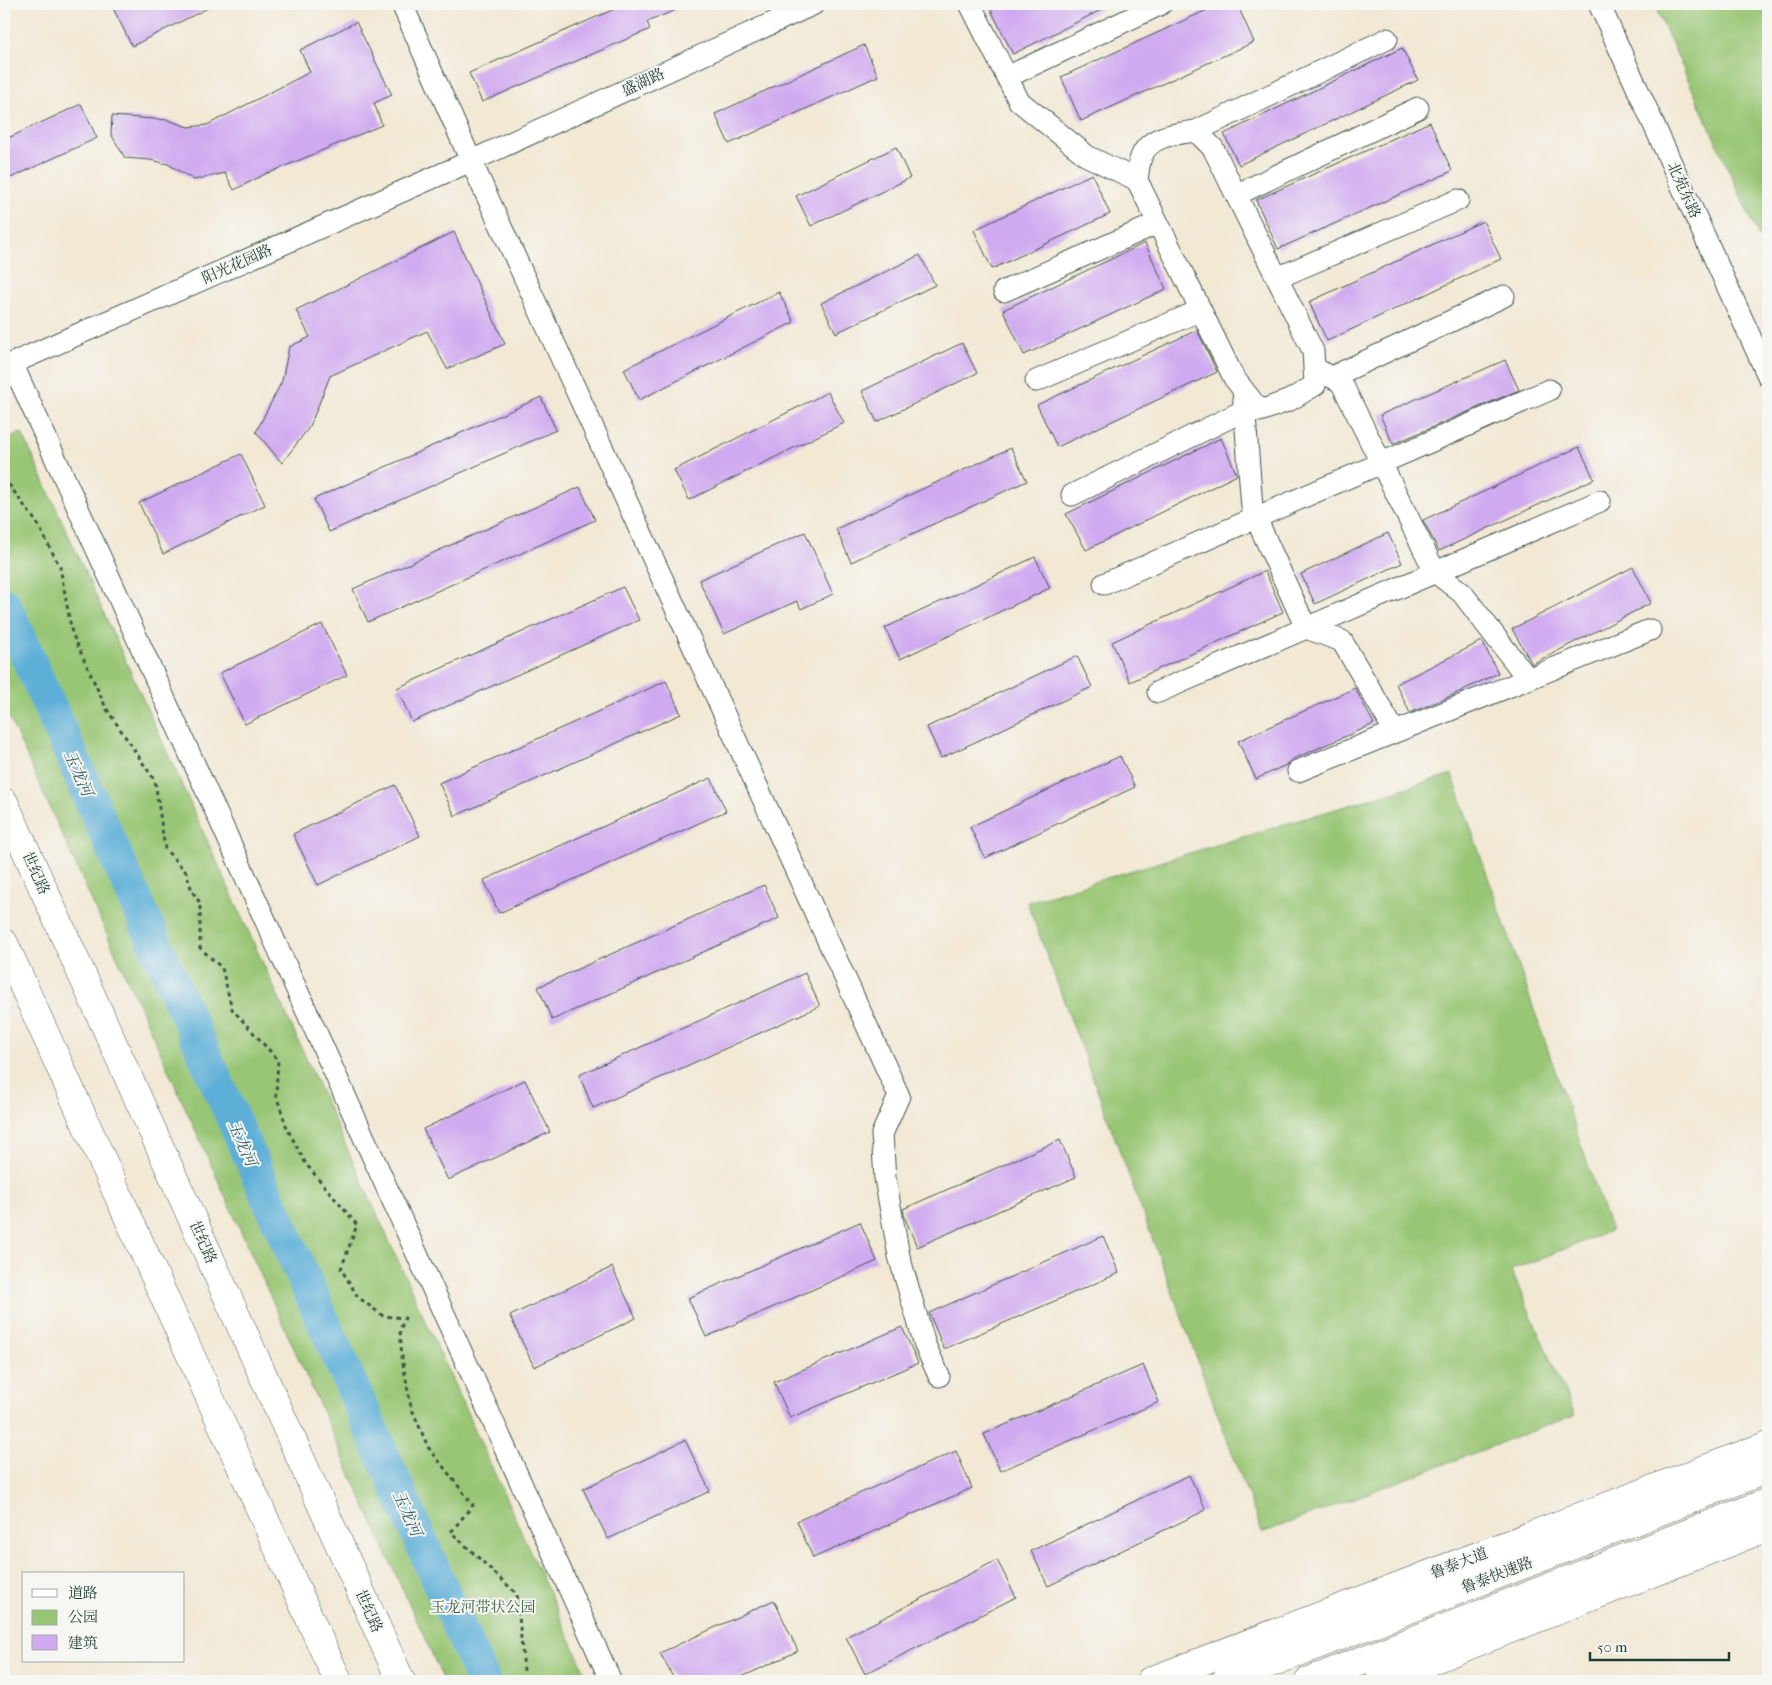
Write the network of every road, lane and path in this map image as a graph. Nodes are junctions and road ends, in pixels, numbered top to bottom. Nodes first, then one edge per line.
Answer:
1 (402, 4) edge
2 (814, 4) edge
3 (970, 4) edge
4 (1161, 4) edge
5 (1599, 4) edge
6 (1387, 39) dead end
7 (1007, 77) junction
8 (1418, 108) dead end
9 (1196, 131) junction
10 (472, 161) junction
11 (1137, 180) junction
12 (1236, 195) junction
13 (1458, 200) dead end
14 (1158, 223) junction
15 (1277, 278) junction
16 (1004, 291) dead end
17 (1504, 296) dead end
18 (1200, 310) junction
19 (8, 365) edge
20 (1323, 373) junction
21 (1768, 376) edge
22 (1036, 382) dead end
23 (1549, 390) dead end
24 (1244, 400) junction
25 (1381, 464) junction
26 (4, 478) edge
27 (1072, 495) dead end
28 (1600, 500) dead end
29 (1256, 518) junction
30 (1435, 572) junction
31 (1104, 584) dead end
32 (1306, 628) junction
33 (1650, 630) dead end
34 (1528, 679) junction
35 (1158, 692) dead end
36 (1395, 732) junction
37 (1298, 771) dead end
38 (4, 802) edge
39 (4, 943) edge
40 (939, 1376) dead end
41 (1768, 1445) edge
42 (1768, 1469) edge
43 (1768, 1502) edge
44 (1768, 1528) edge
45 (338, 1681) edge
46 (401, 1681) edge
47 (525, 1681) edge
48 (612, 1681) edge
49 (1150, 1681) edge
50 (1225, 1681) edge
51 (1309, 1681) edge
52 (1379, 1681) edge

1 - 10 street
2 - 10 street, 盛湖路
3 - 7 street
4 - 7 street
5 - 21 street, 北苑东路
6 - 9 street
7 - 11 street
8 - 12 street
9 - 11 street
9 - 12 street
10 - 19 street, 阳光花园路
10 - 40 street
11 - 14 street
12 - 15 street
13 - 15 street
14 - 16 street
14 - 18 street
15 - 20 street
17 - 20 street
18 - 22 street
18 - 24 street
19 - 48 street
20 - 24 street
20 - 25 street
23 - 25 street
24 - 27 street
24 - 29 street
25 - 29 street
25 - 30 street
26 - 47 path
28 - 30 street
29 - 31 street
29 - 32 street
30 - 32 street
30 - 34 street
32 - 35 street
32 - 36 street
33 - 34 street
34 - 36 street
36 - 37 street
38 - 46 main road, 世纪路
39 - 45 main road
41 - 49 main road, 鲁泰大道
42 - 50 main road, 鲁泰快速路
43 - 51 main road, 鲁泰快速路
44 - 52 main road

